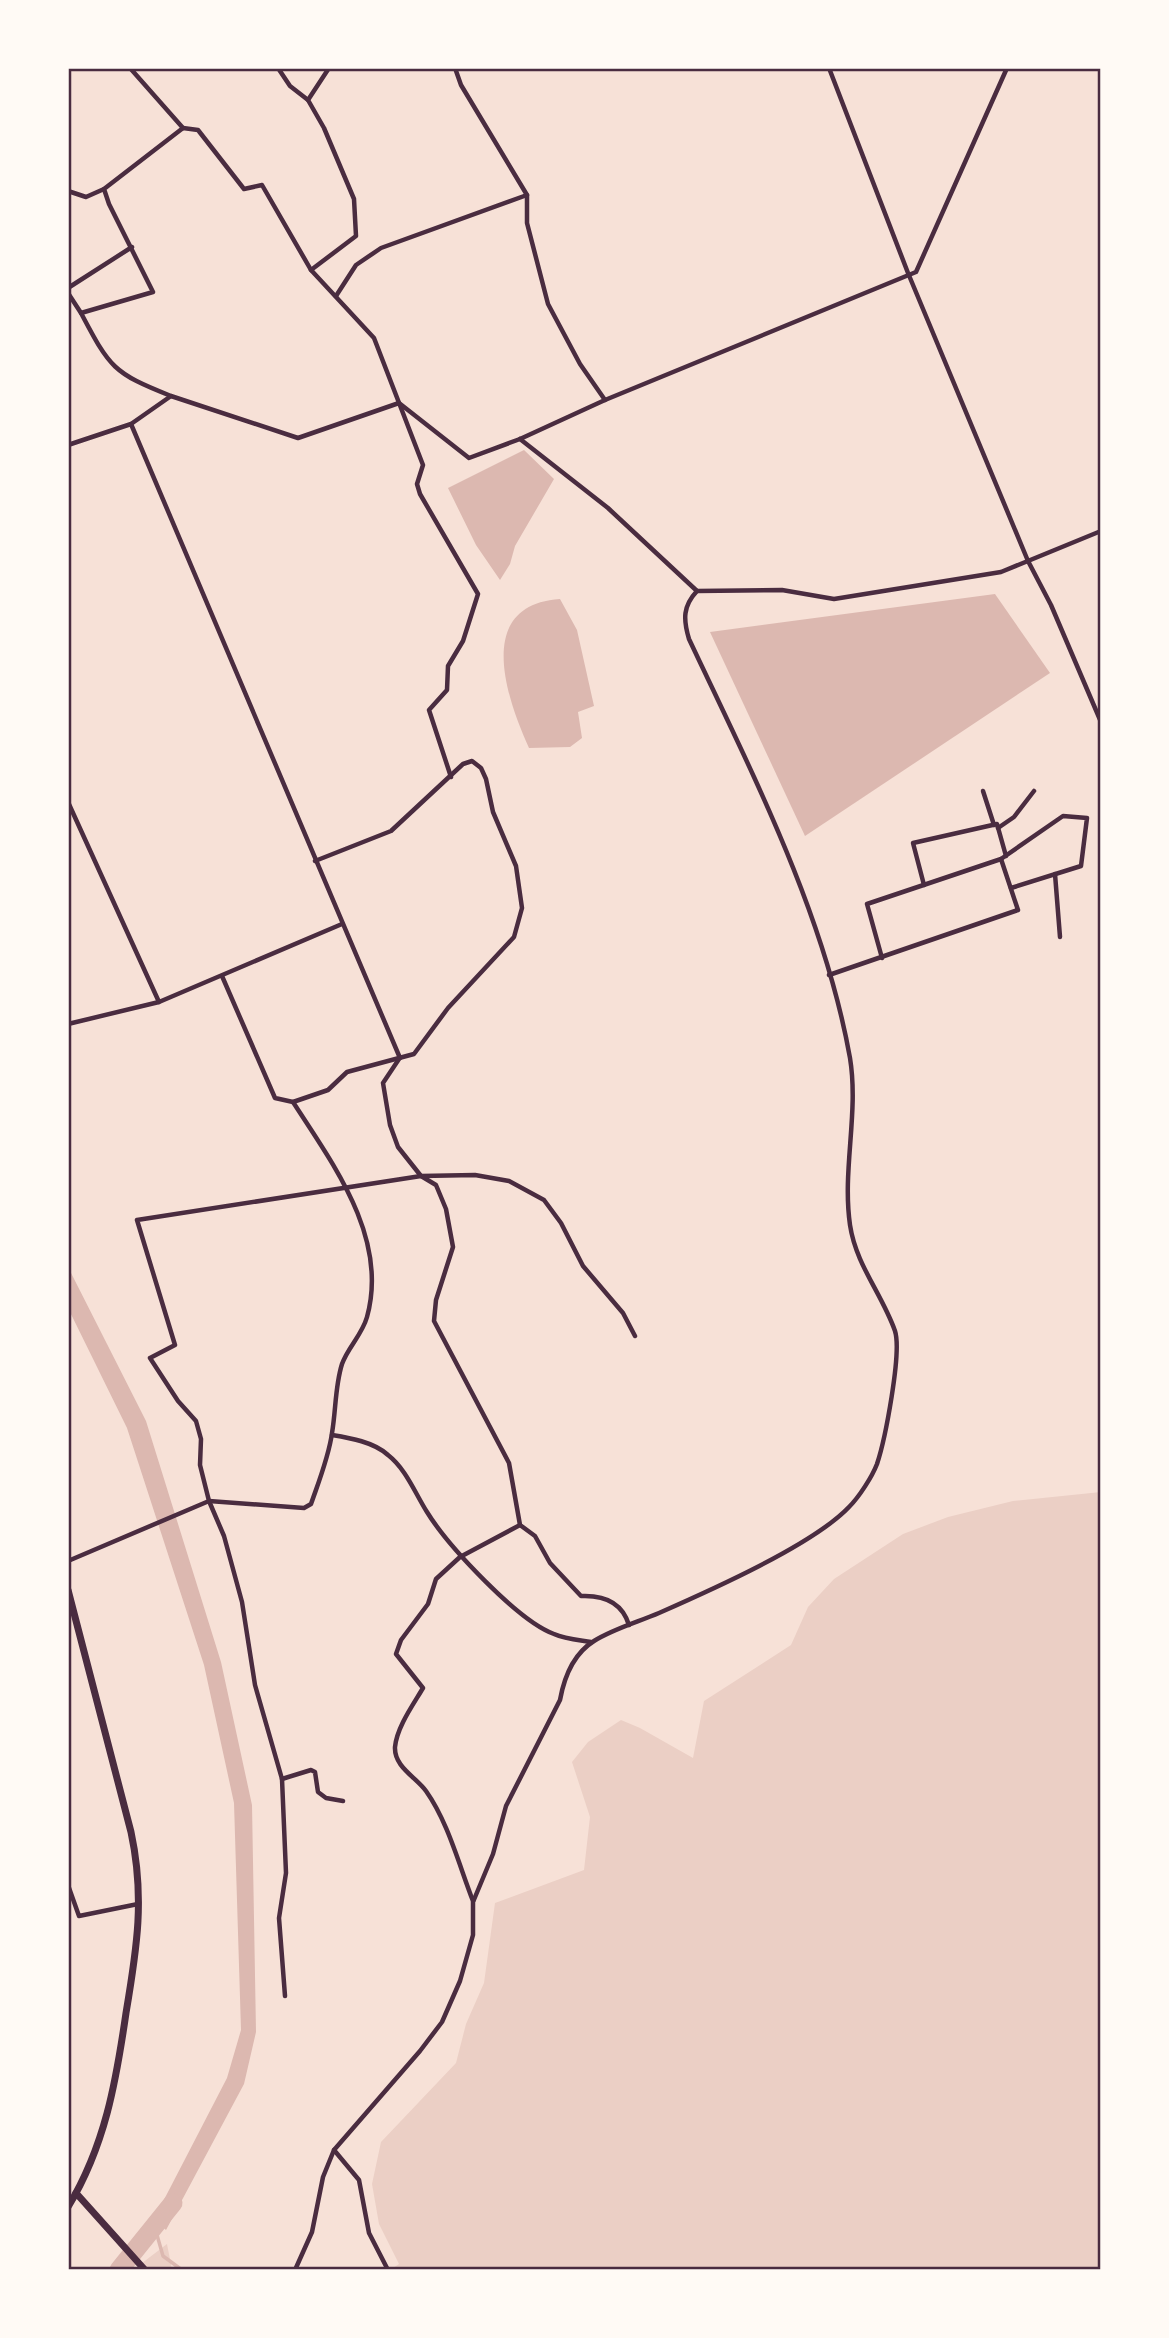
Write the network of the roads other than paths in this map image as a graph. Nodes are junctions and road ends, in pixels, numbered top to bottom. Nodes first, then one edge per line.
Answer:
1 (130, 68) edge
2 (278, 68) edge
3 (329, 68) edge
4 (455, 68) edge
5 (829, 68) edge
6 (1007, 68) edge
7 (308, 100) junction
8 (183, 128) junction
9 (104, 189) junction
10 (68, 191) edge
11 (527, 195) junction
12 (132, 247) junction
13 (311, 270) junction
14 (908, 273) junction
15 (68, 290) edge
16 (336, 296) junction
17 (81, 313) junction
18 (171, 396) junction
19 (605, 400) junction
20 (399, 403) junction
21 (131, 424) junction
22 (520, 439) junction
23 (68, 445) edge
24 (1101, 531) edge
25 (1028, 561) junction
26 (697, 591) junction
27 (1101, 722) edge
28 (451, 777) junction
29 (983, 791) dead end
30 (1034, 791) dead end
31 (68, 802) edge
32 (996, 826) junction
33 (1004, 858) junction
34 (315, 861) junction
35 (1055, 874) junction
36 (924, 885) junction
37 (1010, 888) junction
38 (342, 924) junction
39 (1060, 937) dead end
40 (882, 958) junction
41 (829, 975) junction
42 (222, 976) junction
43 (159, 1002) junction
44 (68, 1024) edge
45 (400, 1058) junction
46 (293, 1102) junction
47 (421, 1176) junction
48 (348, 1188) junction
49 (635, 1336) dead end
50 (332, 1435) junction
51 (209, 1501) junction
52 (520, 1525) junction
53 (460, 1557) junction
54 (68, 1560) edge
55 (68, 1590) edge
56 (629, 1625) junction
57 (592, 1642) junction
58 (282, 1779) junction
59 (342, 1801) dead end
60 (68, 1885) edge
61 (473, 1902) junction
62 (141, 1903) junction
63 (285, 1996) dead end
64 (334, 2150) junction
65 (76, 2193) junction
66 (68, 2207) edge
67 (145, 2270) edge
68 (295, 2270) edge
69 (388, 2270) edge

1 - 8 street
2 - 7 street
3 - 7 street
4 - 11 street
5 - 14 street
6 - 14 street
7 - 13 street
8 - 9 street
8 - 13 street
9 - 10 street
9 - 12 street
11 - 16 street
11 - 19 street
12 - 15 street
12 - 17 street
13 - 16 street
14 - 19 street
14 - 25 street
15 - 17 street
16 - 20 street
17 - 18 street
18 - 20 street
18 - 21 street
19 - 22 street
20 - 22 street
20 - 28 street
21 - 23 street
21 - 34 street
22 - 26 street
24 - 25 street
25 - 26 street
25 - 27 street
26 - 41 street
28 - 34 street
28 - 45 street
29 - 32 street
30 - 32 street
31 - 43 street
32 - 33 street
32 - 36 street
33 - 35 street
33 - 36 street
33 - 37 street
34 - 38 street
35 - 37 street
35 - 39 street
36 - 40 street
37 - 40 street
38 - 42 street
38 - 45 street
40 - 41 street
41 - 56 street
42 - 43 street
42 - 46 street
43 - 44 street
45 - 46 street
45 - 47 street
46 - 48 street
47 - 48 street
47 - 49 street
47 - 52 street
48 - 50 street
48 - 51 street
50 - 51 street
50 - 53 street
51 - 54 street
51 - 58 street
52 - 53 street
52 - 56 street
53 - 57 street
53 - 61 street
55 - 62 main road
56 - 57 street
57 - 61 street
58 - 59 street
58 - 63 street
60 - 62 street
61 - 64 street
62 - 65 main road
64 - 68 street
64 - 69 street
65 - 66 main road
65 - 67 main road

